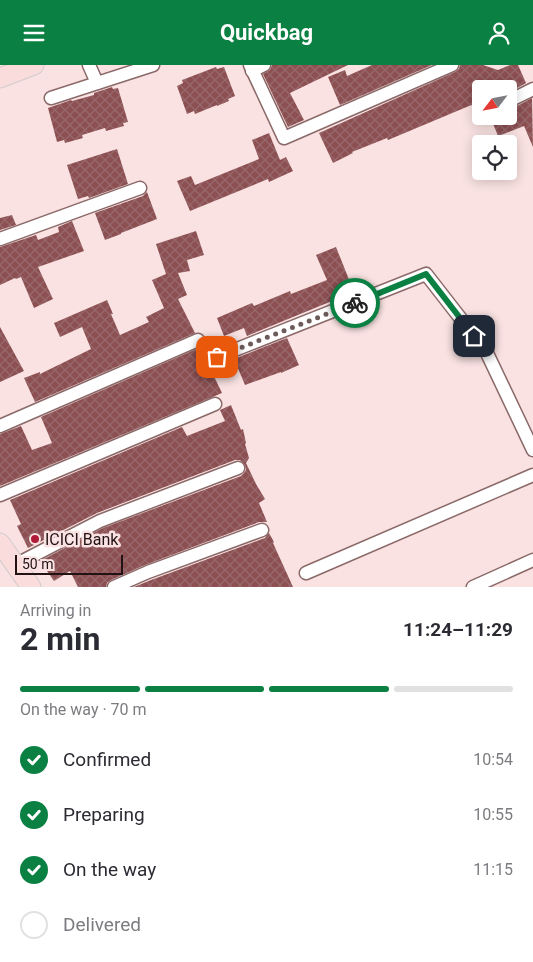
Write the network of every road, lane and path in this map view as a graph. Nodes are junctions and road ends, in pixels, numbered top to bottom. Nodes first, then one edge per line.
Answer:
1 (34, 65) edge
2 (89, 65) edge
3 (153, 65) edge
4 (264, 65) edge
5 (452, 65) edge
6 (251, 68) edge
7 (0, 78) edge
8 (97, 83) junction
9 (533, 89) edge
10 (518, 96) edge
11 (51, 98) dead end
12 (140, 188) dead end
13 (0, 239) edge
14 (198, 339) dead end
15 (217, 357) dead end
16 (215, 404) dead end
17 (0, 426) edge
18 (533, 450) edge
19 (238, 468) dead end
20 (533, 475) edge
21 (0, 495) edge
22 (262, 530) dead end
23 (0, 543) edge
24 (533, 560) edge
25 (8, 565) edge
26 (306, 573) dead end
27 (16, 587) edge
28 (31, 587) edge
29 (114, 587) edge
30 (473, 587) edge

1 - 7 main road
2 - 8 street
3 - 8 street
4 - 6 street
5 - 6 street
8 - 11 street
9 - 10 street
12 - 13 street
14 - 17 street
15 - 18 street
16 - 21 street
19 - 25 street
20 - 26 street
22 - 29 street
23 - 25 main road
24 - 30 street
25 - 27 main road
25 - 28 main road

